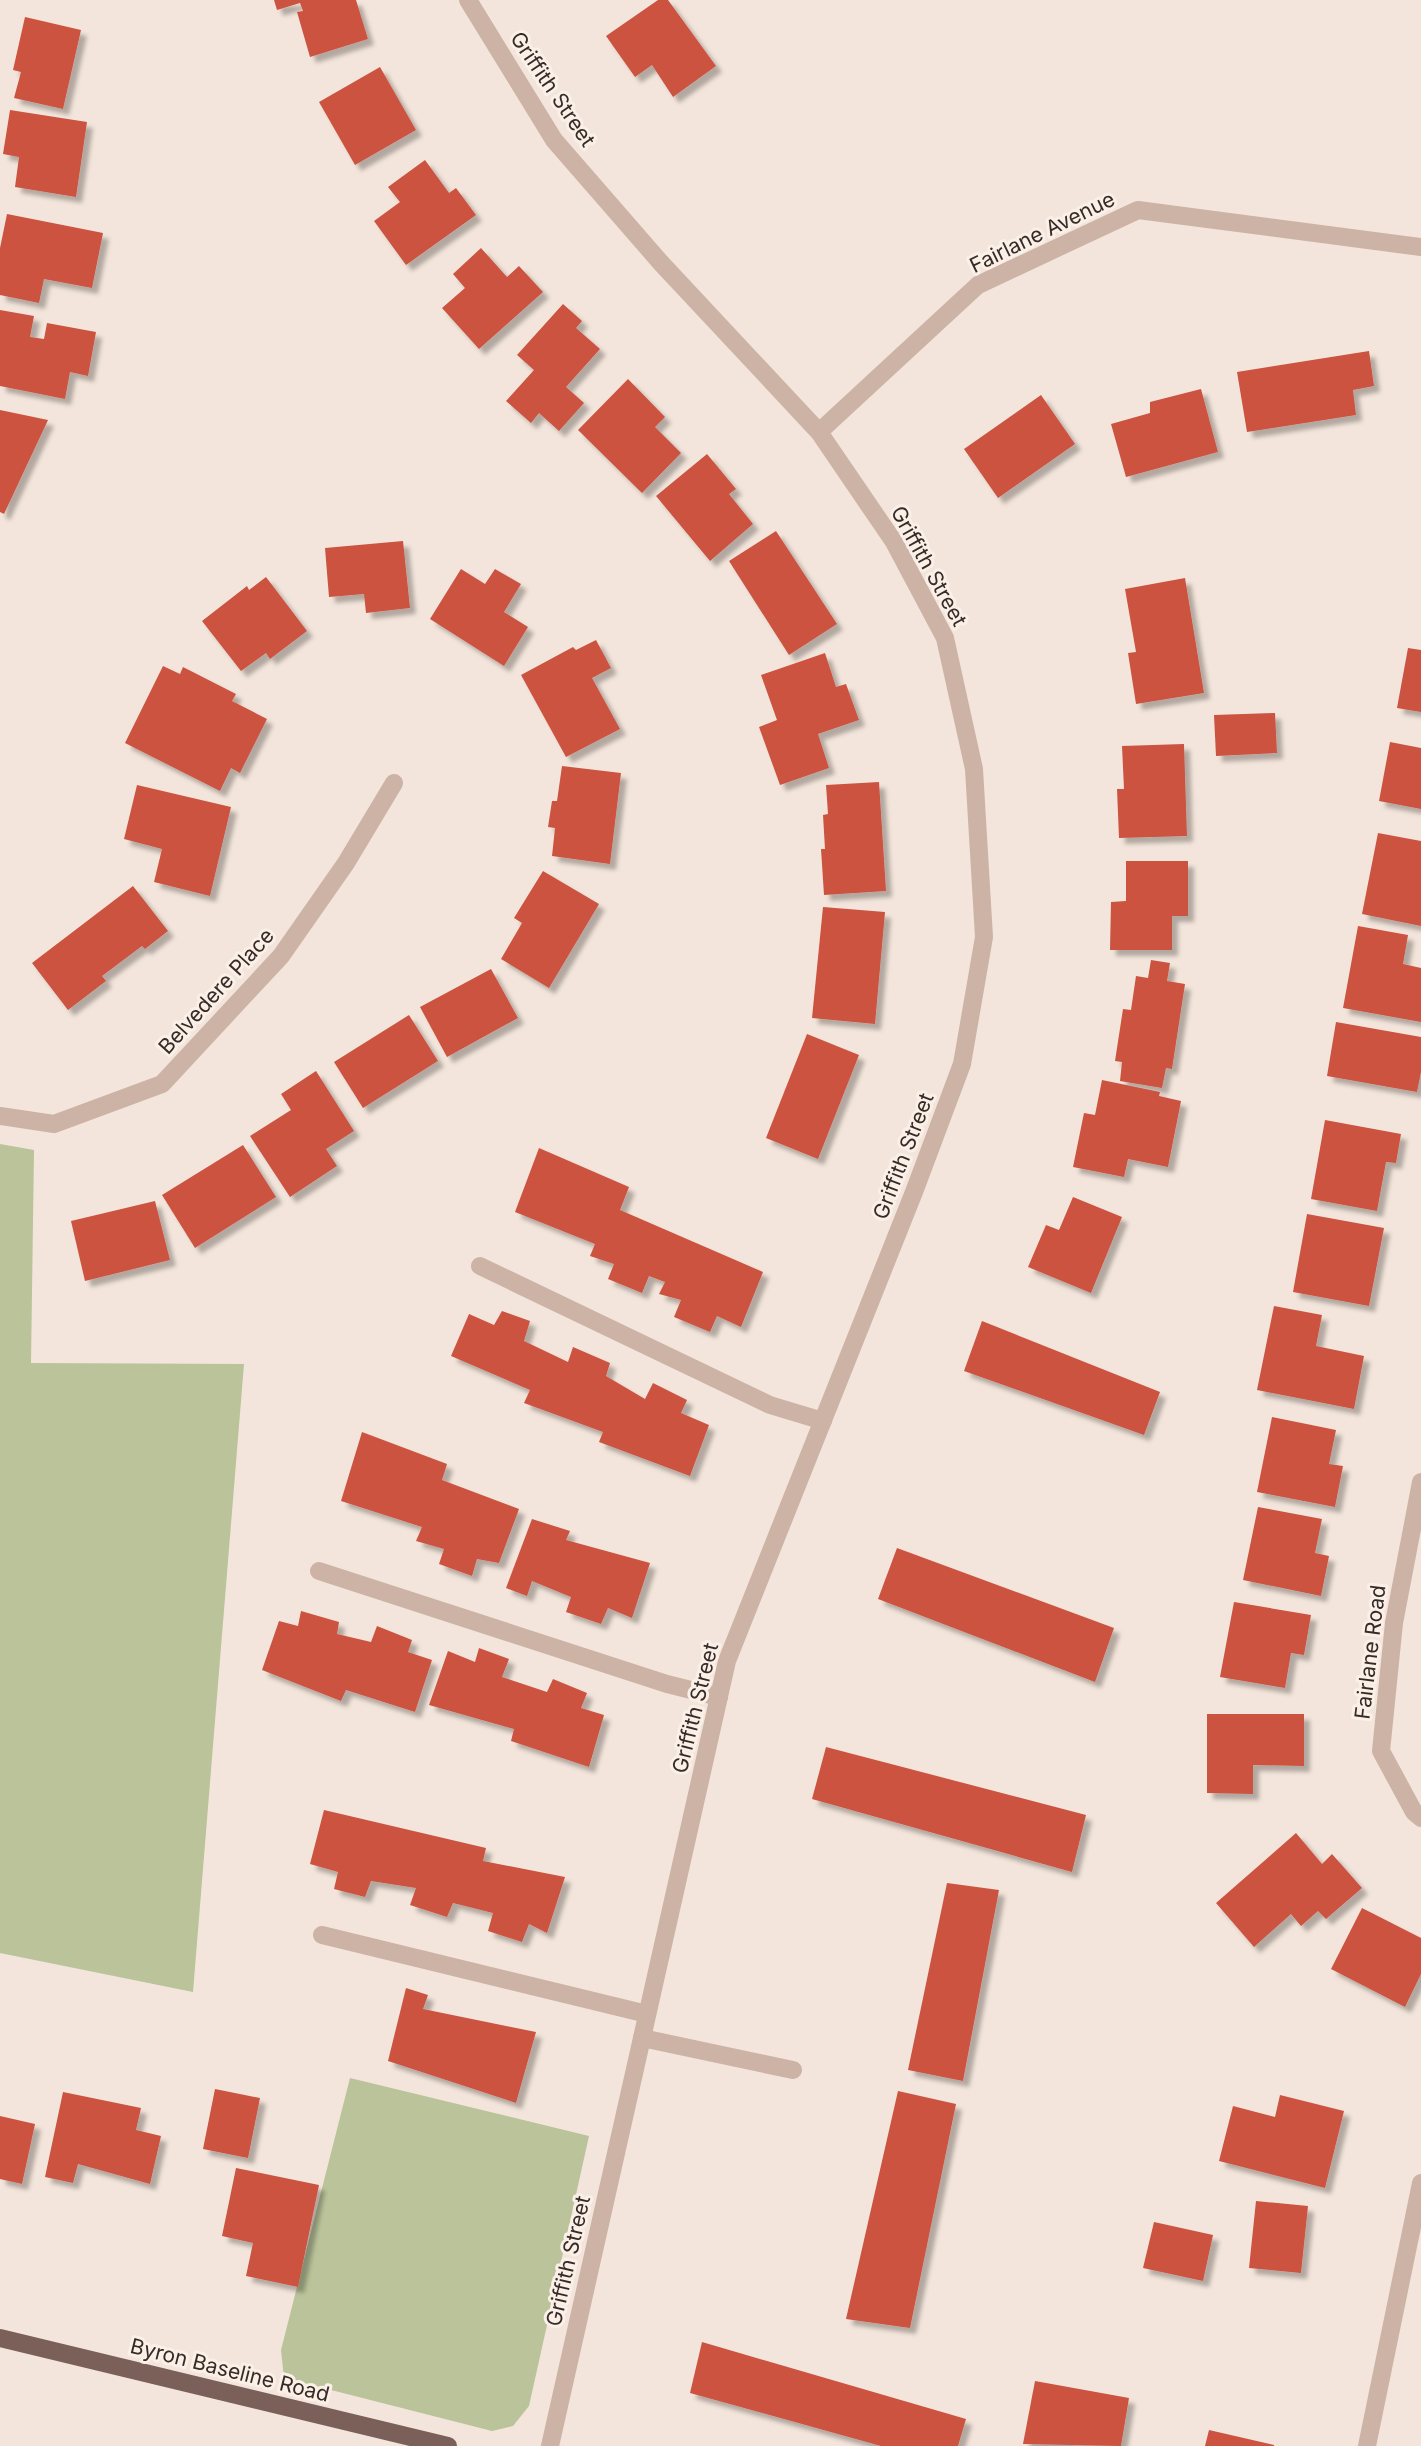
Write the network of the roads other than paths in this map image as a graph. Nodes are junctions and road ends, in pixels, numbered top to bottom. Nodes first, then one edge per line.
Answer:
1 (468, 0) edge
2 (1421, 247) edge
3 (819, 432) junction
4 (394, 783) dead end
5 (0, 1116) edge
6 (480, 1266) dead end
7 (823, 1421) junction
8 (1421, 1482) edge
9 (318, 1571) dead end
10 (719, 1697) junction
11 (1421, 1818) edge
12 (322, 1936) dead end
13 (647, 2014) junction
14 (642, 2038) junction
15 (793, 2070) dead end
16 (1421, 2183) edge
17 (0, 2338) edge
18 (449, 2446) edge
19 (550, 2446) edge
20 (1367, 2446) edge

1 - 3 street, Griffith Street
2 - 3 street, Fairlane Avenue
3 - 7 street, Griffith Street
4 - 5 street, Belvedere Place
6 - 7 street
7 - 10 street, Griffith Street
8 - 11 street, Fairlane Road
9 - 10 street
10 - 13 street, Griffith Street
12 - 13 street
13 - 14 street, Griffith Street
14 - 15 street
14 - 19 street, Griffith Street
16 - 20 street
17 - 18 main road, Byron Baseline Road

